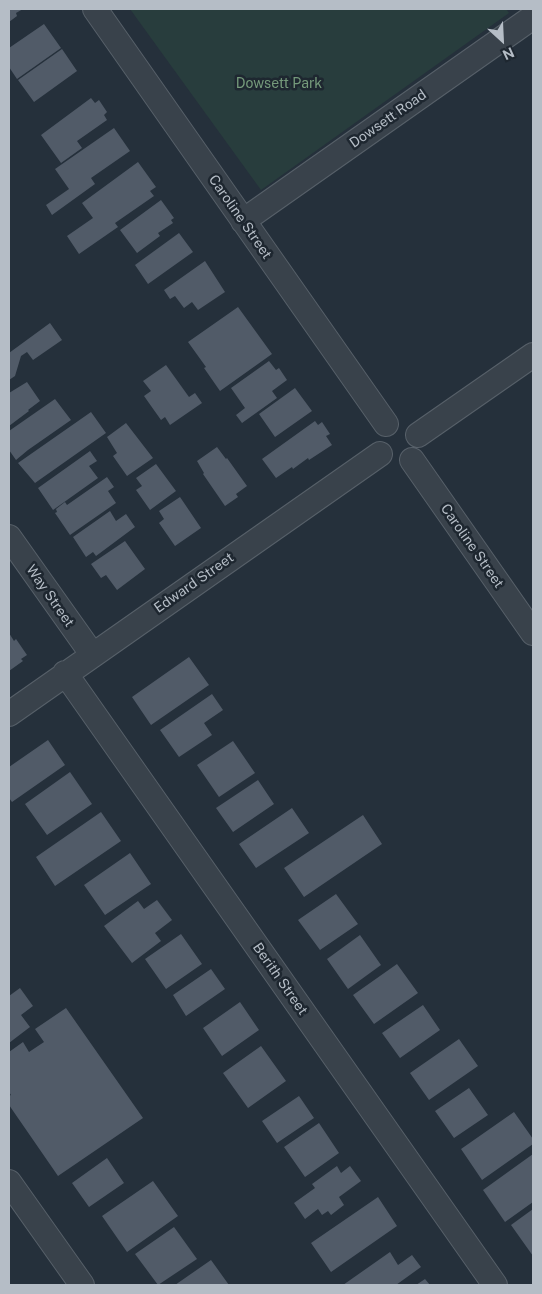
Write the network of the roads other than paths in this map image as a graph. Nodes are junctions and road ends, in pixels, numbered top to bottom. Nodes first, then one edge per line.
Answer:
1 (95, 9) edge
2 (533, 17) edge
3 (244, 221) junction
4 (533, 355) edge
5 (386, 424) junction
6 (418, 435) junction
7 (380, 454) junction
8 (412, 460) junction
9 (9, 537) edge
10 (533, 632) edge
11 (92, 654) junction
12 (65, 673) junction
13 (9, 714) edge
14 (9, 1182) edge
15 (82, 1285) edge
16 (495, 1285) edge

1 - 3 street, Caroline Street
2 - 3 street, Dowsett Road
3 - 5 street, Caroline Street
4 - 6 street
5 - 6 street
5 - 7 street
6 - 8 street
7 - 8 street
7 - 11 street, Edward Street
8 - 10 street, Caroline Street
9 - 11 street, Way Street
11 - 12 street, Edward Street
12 - 13 street, Edward Street
12 - 16 street, Berith Street
14 - 15 street

